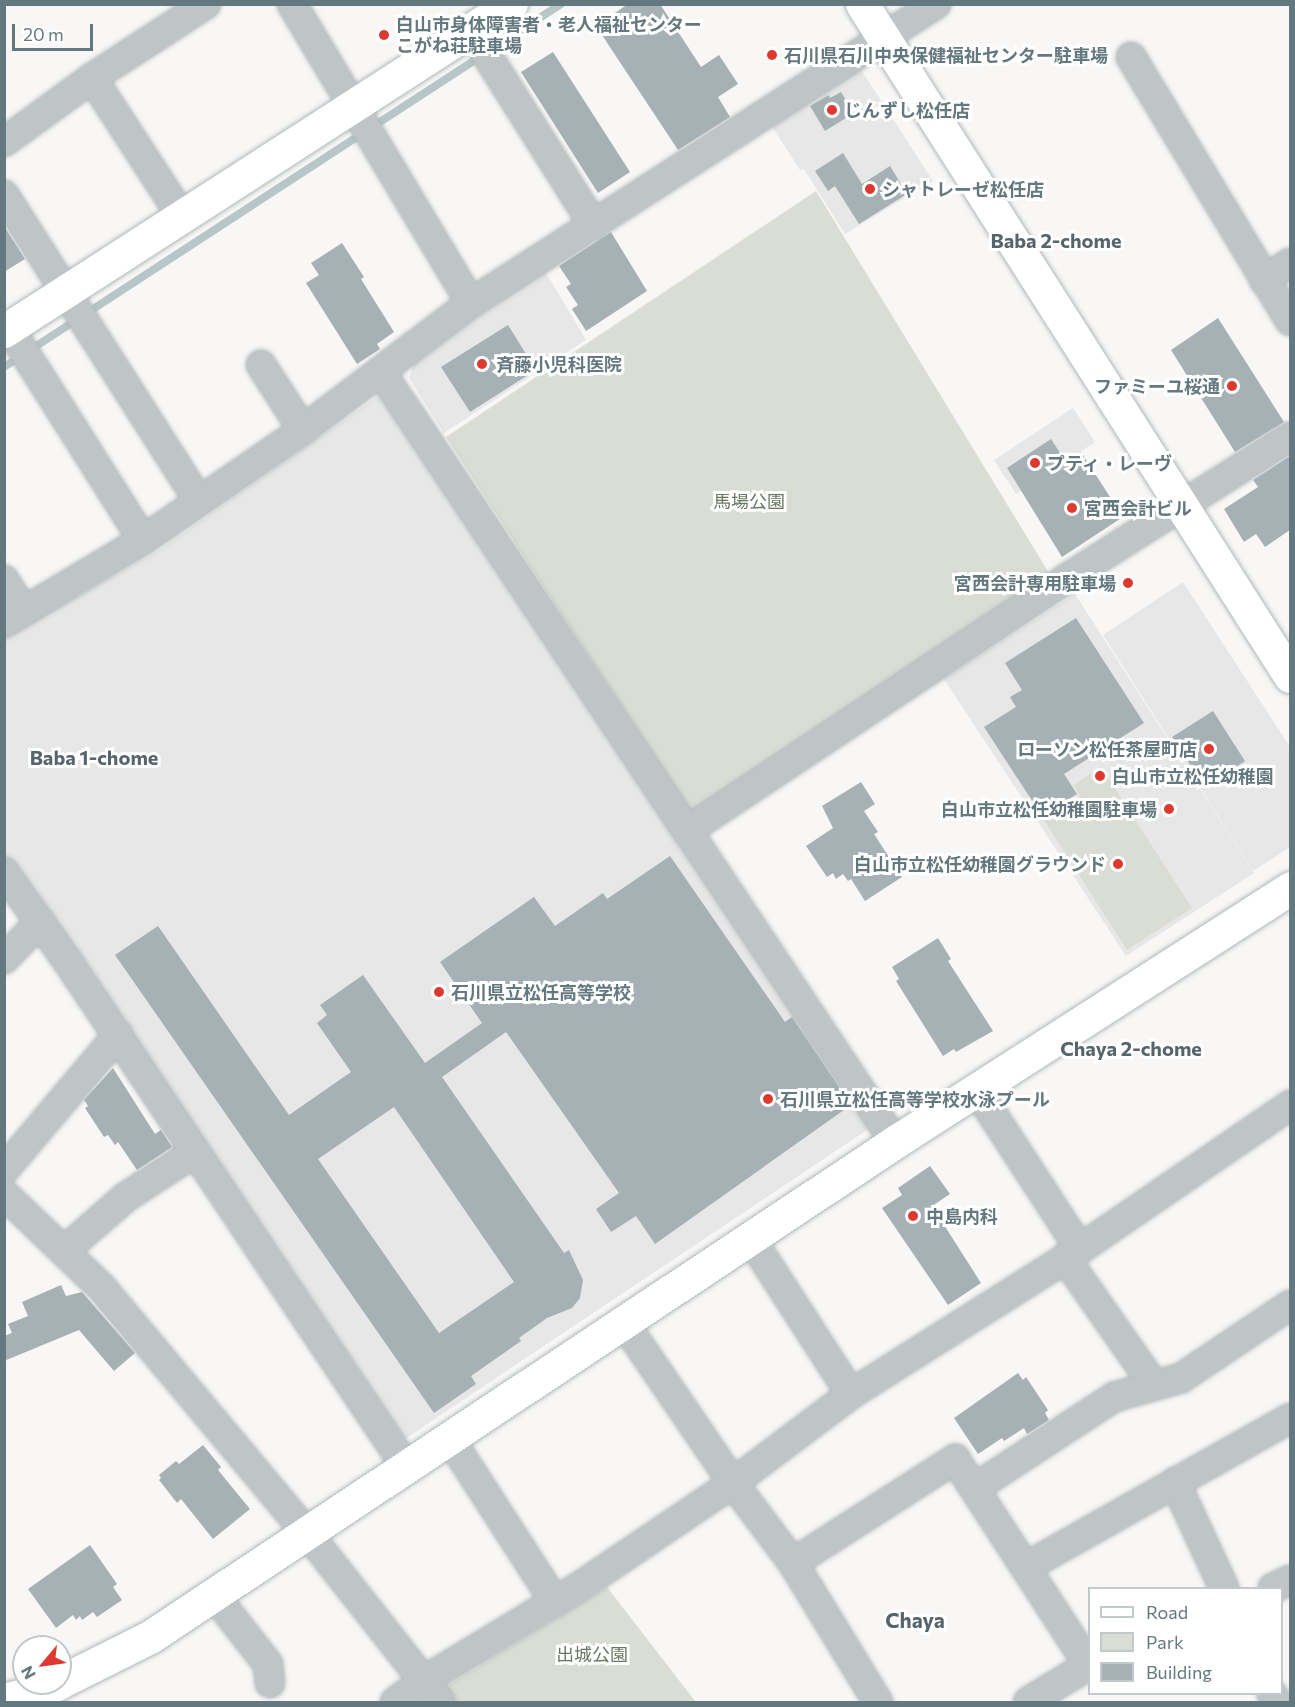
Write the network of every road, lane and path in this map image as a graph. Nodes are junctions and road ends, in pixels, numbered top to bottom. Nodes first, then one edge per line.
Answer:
1 (206, 4) edge
2 (292, 4) edge
3 (511, 4) edge
4 (862, 4) edge
5 (936, 4) edge
6 (884, 38) junction
7 (481, 47) junction
8 (1131, 57) dead end
9 (92, 78) junction
10 (363, 124) junction
11 (4, 142) edge
12 (4, 195) edge
13 (181, 215) junction
14 (594, 225) junction
15 (1290, 264) edge
16 (1264, 280) junction
17 (471, 303) junction
18 (77, 310) junction
19 (1290, 321) edge
20 (17, 343) edge
21 (261, 364) dead end
22 (381, 372) junction
23 (303, 430) junction
24 (1290, 437) edge
25 (199, 501) junction
26 (1180, 505) junction
27 (143, 540) junction
28 (4, 580) edge
29 (14, 617) edge
30 (1290, 676) edge
31 (687, 831) junction
32 (4, 872) edge
33 (1290, 888) edge
34 (40, 922) junction
35 (4, 959) edge
36 (118, 1035) junction
37 (976, 1089) junction
38 (1290, 1105) edge
39 (895, 1142) junction
40 (195, 1152) junction
41 (4, 1170) edge
42 (4, 1194) edge
43 (750, 1239) junction
44 (64, 1251) junction
45 (1072, 1254) junction
46 (1290, 1305) edge
47 (624, 1323) junction
48 (1154, 1385) junction
49 (851, 1394) junction
50 (1290, 1418) edge
51 (450, 1439) junction
52 (407, 1468) junction
53 (1175, 1482) junction
54 (733, 1483) junction
55 (975, 1488) junction
56 (308, 1534) junction
57 (793, 1563) junction
58 (1026, 1567) junction
59 (1290, 1580) edge
60 (1224, 1587) edge
61 (1275, 1587) edge
62 (214, 1596) junction
63 (555, 1602) junction
64 (1088, 1663) edge
65 (1088, 1666) edge
66 (72, 1676) edge
67 (270, 1683) dead end
68 (433, 1691) edge
69 (25, 1695) edge
70 (1043, 1699) edge
71 (4, 1701) edge
72 (395, 1702) edge
73 (878, 1702) edge

1 - 9 street
2 - 10 street
3 - 7 street
4 - 6 street
5 - 6 street
6 - 14 street
6 - 26 street
7 - 10 street
7 - 14 street
8 - 16 street
9 - 11 street
9 - 13 street
10 - 13 street
10 - 17 street
12 - 18 street
13 - 18 street
14 - 17 street
15 - 16 street
16 - 19 street
17 - 22 street
18 - 20 street
18 - 25 street
20 - 27 street
21 - 23 street
22 - 23 street
22 - 31 street
23 - 25 street
24 - 26 street
25 - 27 street
26 - 30 street
26 - 31 street
27 - 29 street
28 - 29 street
31 - 39 street
32 - 34 street
33 - 37 street
34 - 35 street
34 - 36 street
36 - 40 street
36 - 41 street
37 - 39 street
37 - 45 street
38 - 45 street
39 - 43 street
40 - 44 street
40 - 52 street
42 - 44 street
43 - 47 street
43 - 49 street
44 - 56 street
45 - 48 street
45 - 49 street
46 - 48 street
47 - 51 street
47 - 54 street
48 - 55 street
49 - 54 street
50 - 53 street
51 - 52 street
51 - 63 street
52 - 56 street
53 - 58 street
53 - 60 street
54 - 57 street
54 - 63 street
55 - 57 street
55 - 58 street
56 - 62 street
56 - 68 street
57 - 73 street
58 - 64 street
59 - 61 street
62 - 66 street
62 - 67 street
63 - 68 street
65 - 70 street
68 - 72 street
69 - 71 street

